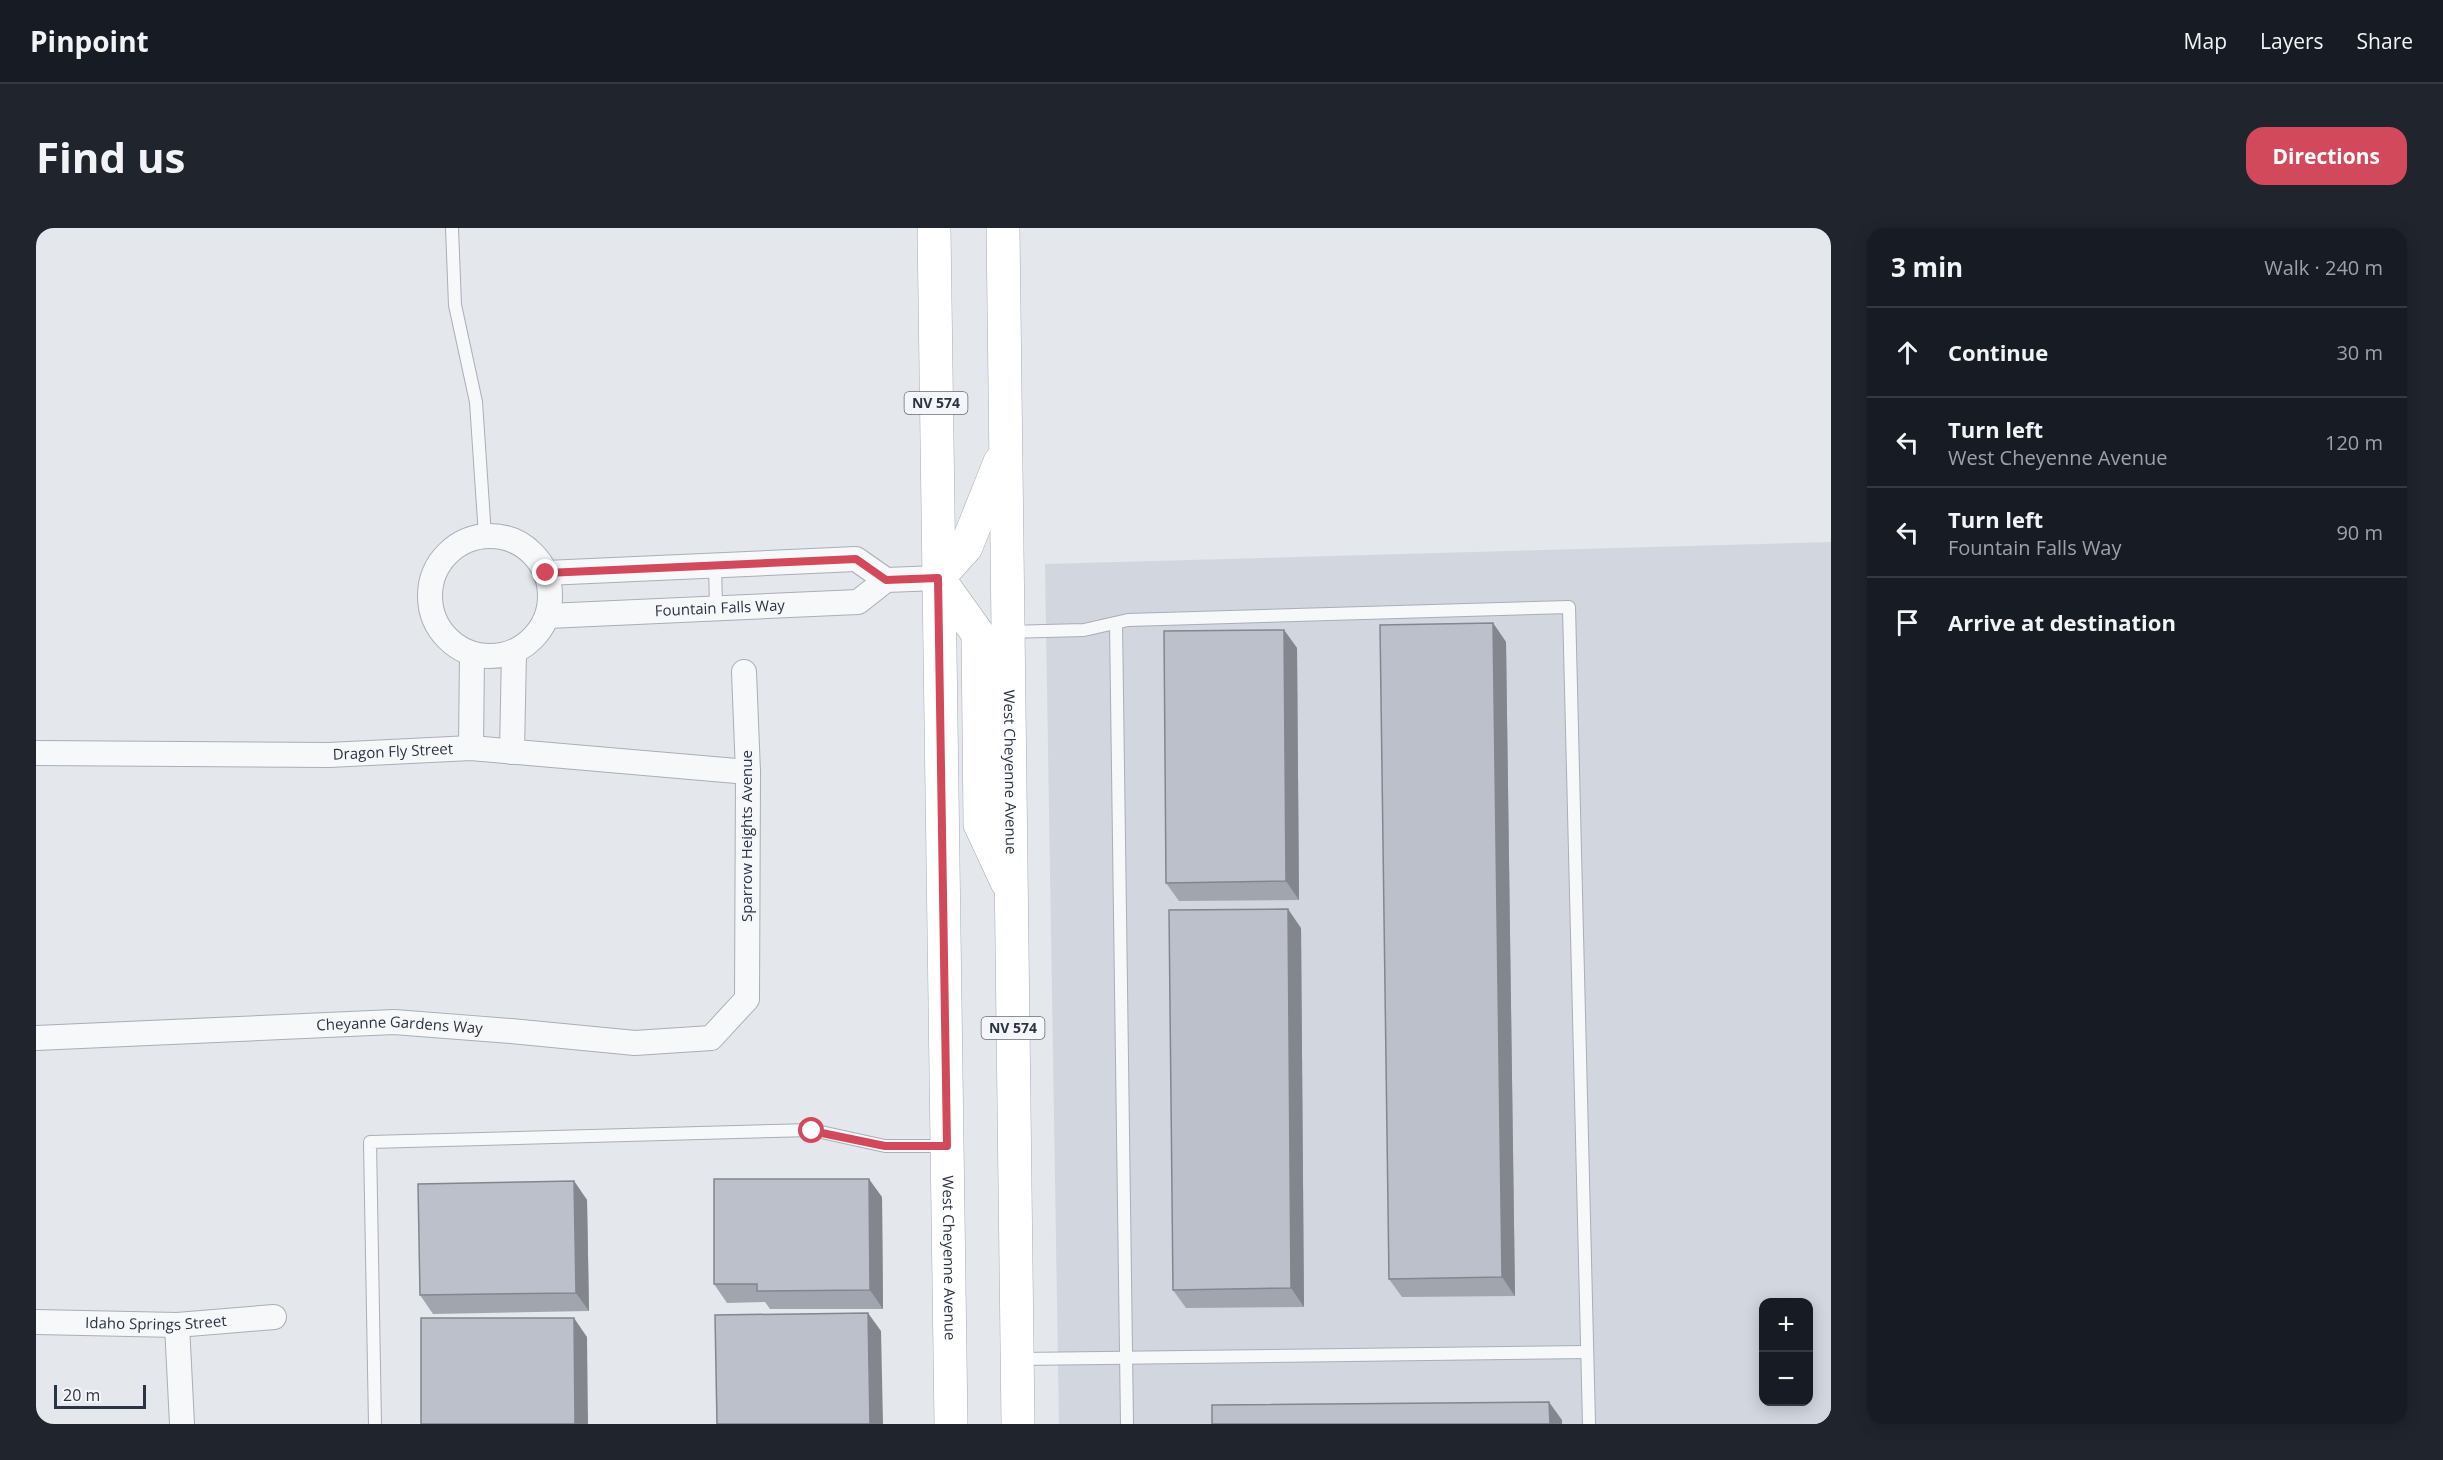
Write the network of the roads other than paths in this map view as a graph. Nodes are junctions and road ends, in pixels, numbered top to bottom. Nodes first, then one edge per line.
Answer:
1 (452, 228) edge
2 (934, 228) edge
3 (1003, 228) edge
4 (1006, 446) junction
5 (485, 536) junction
6 (715, 565) junction
7 (546, 573) junction
8 (938, 578) junction
9 (886, 580) junction
10 (716, 607) junction
11 (548, 615) junction
12 (1116, 623) junction
13 (1008, 632) junction
14 (514, 652) junction
15 (472, 654) junction
16 (744, 672) dead end
17 (471, 748) junction
18 (512, 752) junction
19 (36, 753) edge
20 (748, 772) junction
21 (1012, 893) junction
22 (747, 999) joint
23 (36, 1038) edge
24 (947, 1146) junction
25 (274, 1317) dead end
26 (36, 1322) edge
27 (177, 1325) junction
28 (1587, 1352) junction
29 (1017, 1359) junction
30 (1126, 1359) junction
31 (182, 1424) edge
32 (375, 1424) edge
33 (951, 1424) edge
34 (1018, 1424) edge
35 (1127, 1424) edge
36 (1588, 1424) edge

1 - 5 lane
2 - 8 main road, West Cheyenne Avenue / NV 574
3 - 4 main road, West Cheyenne Avenue / NV 574
4 - 8 main road
4 - 13 main road, West Cheyenne Avenue / NV 574
5 - 7 street
5 - 15 street
6 - 7 street
6 - 9 street
6 - 10 lane
7 - 11 street
8 - 9 street
8 - 21 main road
8 - 24 main road, West Cheyenne Avenue / NV 574
9 - 10 street, Fountain Falls Way
10 - 11 street, Fountain Falls Way
11 - 14 street
12 - 13 lane
12 - 28 lane
12 - 30 lane
13 - 21 main road, West Cheyenne Avenue / NV 574
14 - 15 street
14 - 18 street
15 - 17 street
16 - 20 street, Sparrow Heights Avenue
17 - 18 street, Dragon Fly Street
17 - 19 street, Dragon Fly Street
18 - 20 street, Dragon Fly Street
20 - 22 street, Sparrow Heights Avenue
21 - 29 main road, West Cheyenne Avenue / NV 574
22 - 23 street, Cheyanne Gardens Way
24 - 32 lane
24 - 33 main road, West Cheyenne Avenue / NV 574
25 - 27 street, Idaho Springs Street
26 - 27 street, Idaho Springs Street
27 - 31 street
28 - 30 lane
28 - 36 lane
29 - 30 lane
29 - 34 main road, West Cheyenne Avenue / NV 574
30 - 35 lane

